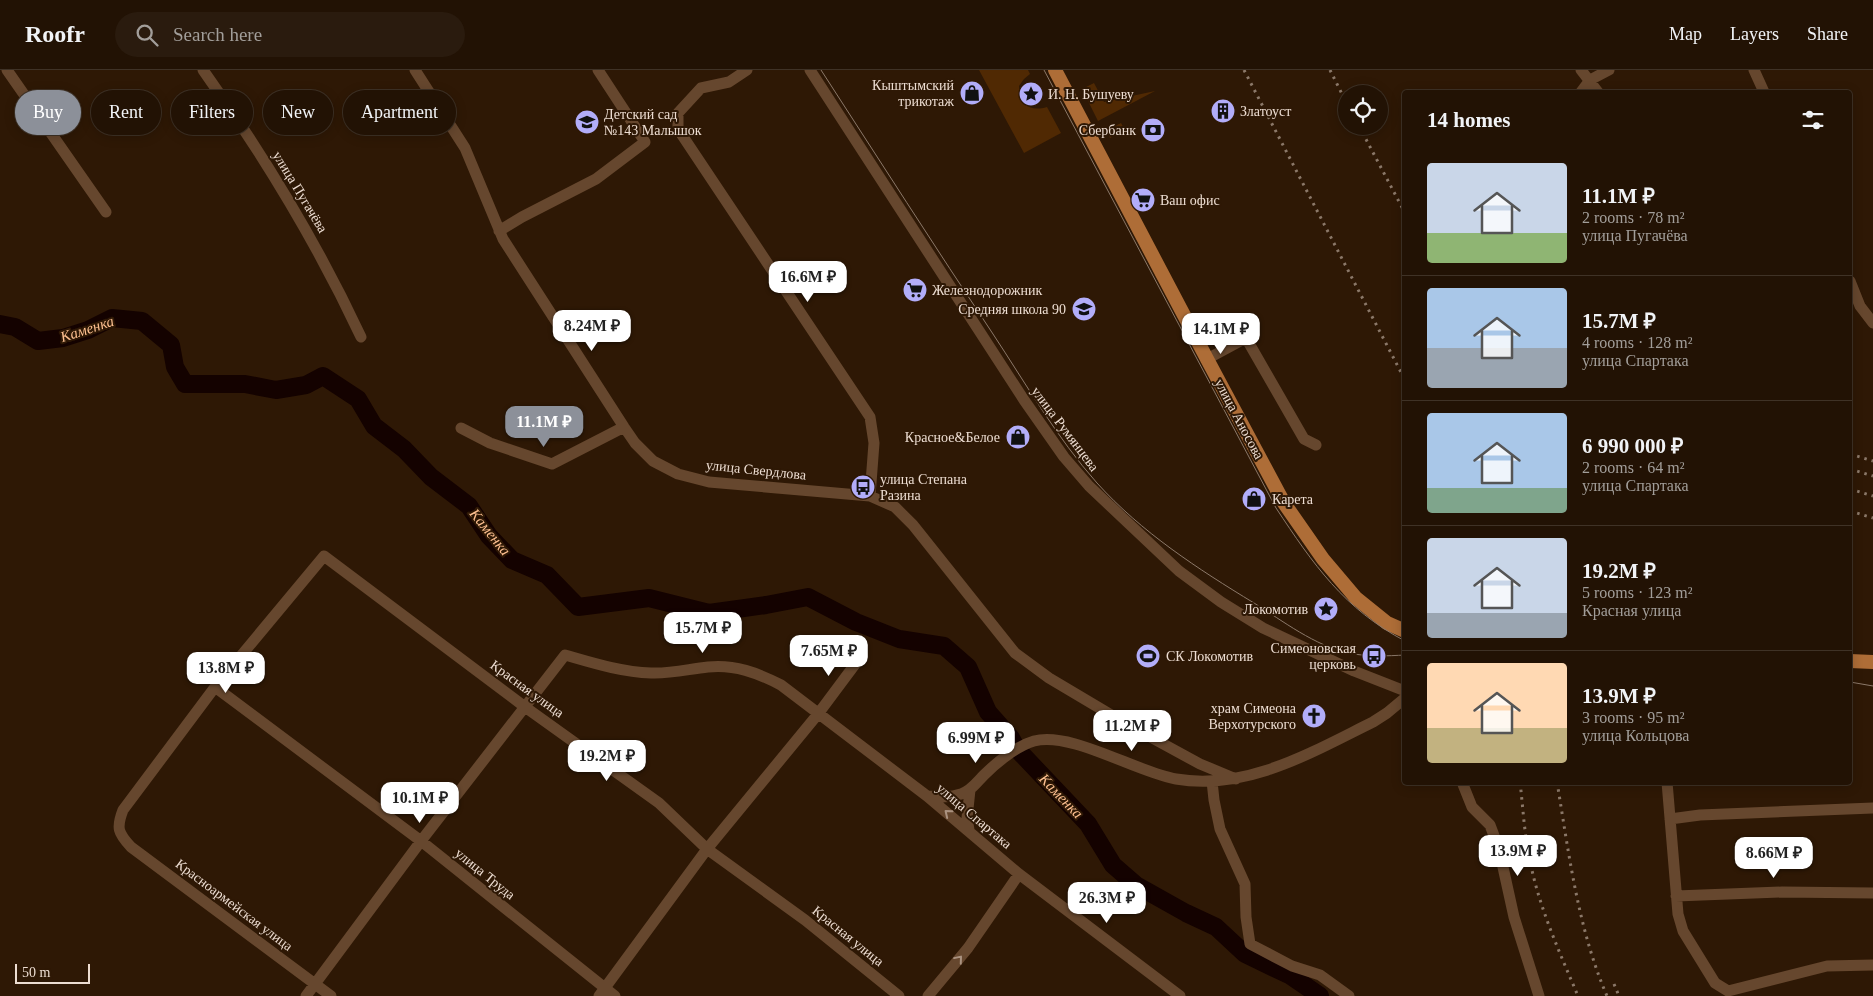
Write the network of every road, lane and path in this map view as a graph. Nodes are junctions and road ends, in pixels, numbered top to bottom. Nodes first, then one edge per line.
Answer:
1 (7, 70) edge
2 (203, 70) edge
3 (415, 70) edge
4 (598, 70) edge
5 (746, 70) edge
6 (810, 70) edge
7 (1055, 70) edge
8 (1581, 70) edge
9 (1609, 70) edge
10 (1754, 70) edge
11 (1590, 80) junction
12 (1582, 90) edge
13 (1597, 90) edge
14 (1763, 90) edge
15 (106, 212) dead end
16 (499, 232) junction
17 (1852, 286) edge
18 (1873, 323) edge
19 (361, 337) dead end
20 (1207, 360) junction
21 (624, 427) junction
22 (461, 428) dead end
23 (1316, 445) dead end
24 (870, 496) junction
25 (1402, 630) edge
26 (862, 655) dead end
27 (1852, 661) edge
28 (1873, 662) edge
29 (215, 687) junction
30 (1402, 690) edge
31 (1402, 700) edge
32 (525, 707) junction
33 (818, 714) junction
34 (1236, 779) junction
35 (1212, 781) junction
36 (1463, 785) edge
37 (1667, 785) edge
38 (970, 790) junction
39 (927, 796) junction
40 (1873, 808) edge
41 (1670, 819) junction
42 (969, 830) junction
43 (421, 842) junction
44 (707, 849) junction
45 (1019, 874) junction
46 (1873, 894) edge
47 (1676, 896) junction
48 (1873, 965) edge
49 (316, 984) junction
50 (602, 992) edge
51 (1536, 993) edge
52 (306, 996) edge
53 (331, 996) edge
54 (615, 996) edge
55 (899, 996) edge
56 (928, 996) edge
57 (1180, 996) edge
58 (1349, 996) edge

1 - 15 street
2 - 19 street, улица Пугачёва
3 - 16 street, улица Свердлова
4 - 16 street
5 - 24 street
6 - 30 street, улица Румянцева
7 - 20 main road, улица Аносова
8 - 11 street
9 - 11 street
10 - 14 street
11 - 12 street
11 - 13 street
16 - 21 street, улица Свердлова
17 - 18 street
20 - 23 street
20 - 25 main road, улица Аносова
21 - 22 street
21 - 24 street, улица Свердлова
24 - 34 street, улица Свердлова
26 - 33 street
27 - 28 main road
29 - 32 street, Красная улица
29 - 43 street, улица Труда
29 - 49 street, Красноармейская улица
31 - 34 street
32 - 33 street, улица Спартака
32 - 43 street
32 - 44 street, Красная улица
33 - 39 street, улица Спартака
33 - 44 street
34 - 35 street
35 - 38 street
35 - 58 street
36 - 51 street
37 - 41 street
38 - 39 street
38 - 42 street
42 -> 39 street, улица Спартака
40 - 41 street
41 - 47 street
42 - 45 street, улица Спартака
43 - 49 street
43 - 50 street, улица Труда
44 - 50 street
44 - 55 street, Красная улица
56 -> 45 street
45 - 57 street, улица Спартака
46 - 47 street
47 - 48 street
49 - 52 street
49 - 53 street, Красноармейская улица
50 - 54 street, улица Труда

